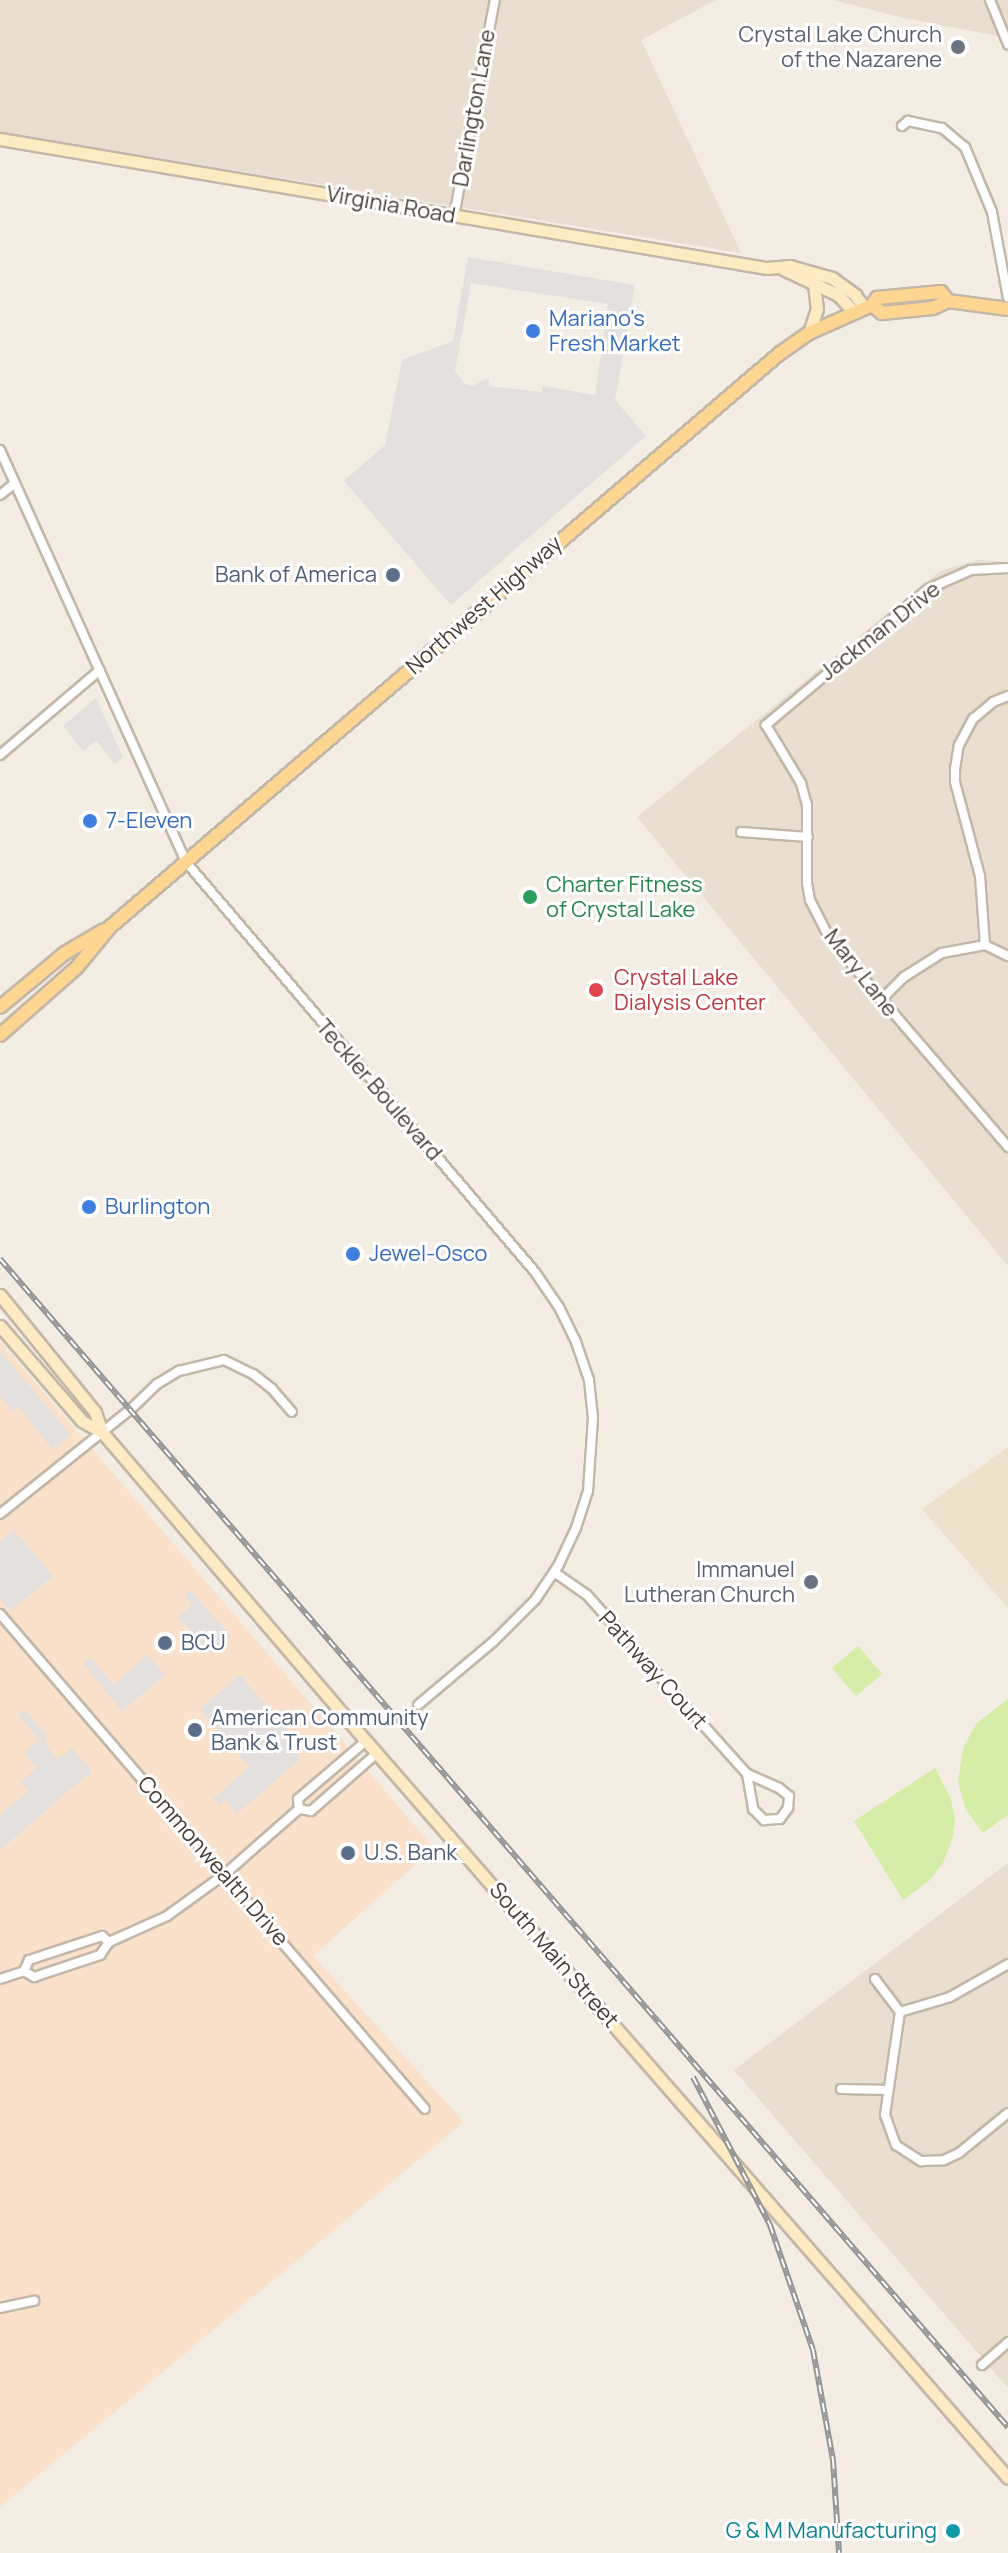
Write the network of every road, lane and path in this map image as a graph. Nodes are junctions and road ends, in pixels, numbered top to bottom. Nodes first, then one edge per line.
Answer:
1 (495, 0) edge
2 (990, 0) edge
3 (1008, 44) edge
4 (902, 126) dead end
5 (0, 139) edge
6 (454, 216) junction
7 (783, 269) junction
8 (814, 283) junction
9 (1008, 298) edge
10 (863, 308) junction
11 (1008, 309) edge
12 (809, 333) junction
13 (0, 450) edge
14 (15, 483) junction
15 (0, 495) edge
16 (1008, 568) edge
17 (100, 670) junction
18 (1008, 696) edge
19 (766, 725) joint
20 (0, 755) edge
21 (741, 832) dead end
22 (808, 837) junction
23 (186, 862) junction
24 (110, 927) junction
25 (985, 945) junction
26 (1008, 956) edge
27 (881, 1000) junction
28 (0, 1007) edge
29 (0, 1035) edge
30 (1008, 1147) edge
31 (0, 1295) edge
32 (0, 1326) edge
33 (292, 1412) dead end
34 (102, 1432) junction
35 (0, 1514) edge
36 (554, 1572) junction
37 (0, 1614) edge
38 (418, 1705) dead end
39 (366, 1741) junction
40 (377, 1753) junction
41 (747, 1774) junction
42 (299, 1809) junction
43 (225, 1874) junction
44 (109, 1942) junction
45 (1008, 1964) edge
46 (24, 1971) junction
47 (0, 1979) edge
48 (875, 1979) dead end
49 (900, 2012) junction
50 (841, 2089) dead end
51 (888, 2090) junction
52 (425, 2109) dead end
53 (1008, 2113) edge
54 (34, 2301) dead end
55 (0, 2308) edge
56 (1008, 2342) edge
57 (982, 2365) dead end
58 (1008, 2478) edge

1 - 6 street, Darlington Lane
2 - 3 street
4 - 9 street
5 - 6 street, Virginia Road
6 - 7 street, Virginia Road
7 - 8 street, Virginia Road
7 - 10 street, Virginia Road
8 - 10 street, Virginia Road
8 - 12 street
10 - 11 main road
10 - 12 main road, Northwest Highway
12 - 23 main road, Northwest Highway
13 - 14 street, Teckler Boulevard
14 - 15 street
14 - 17 street, Teckler Boulevard
16 - 19 street, Jackman Drive
17 - 20 street
17 - 23 street, Teckler Boulevard
18 - 25 street
19 - 22 street, Mary Lane
21 - 22 street
22 - 27 street, Mary Lane
23 - 24 main road, Northwest Highway
23 - 36 street, Teckler Boulevard
24 - 28 main road, Northwest Highway
24 - 29 main road, Northwest Highway
25 - 26 street
25 - 27 street
27 - 30 street, Mary Lane
31 - 34 street, South Main Street
32 - 34 street, South Main Street
33 - 34 street
34 - 35 street
34 - 39 street, South Main Street
36 - 38 street, Teckler Boulevard
36 - 41 street, Pathway Court
37 - 43 street, Commonwealth Drive
39 - 40 street, South Main Street
39 - 42 street
40 - 42 street
40 - 58 street, South Main Street
41 - 41 street, Pathway Court
42 - 43 street
43 - 44 street
43 - 52 street, Commonwealth Drive
44 - 46 street
44 - 46 street
45 - 49 street
46 - 47 street
48 - 49 street
49 - 51 street
50 - 51 street
51 - 53 street
54 - 55 street
56 - 57 street

